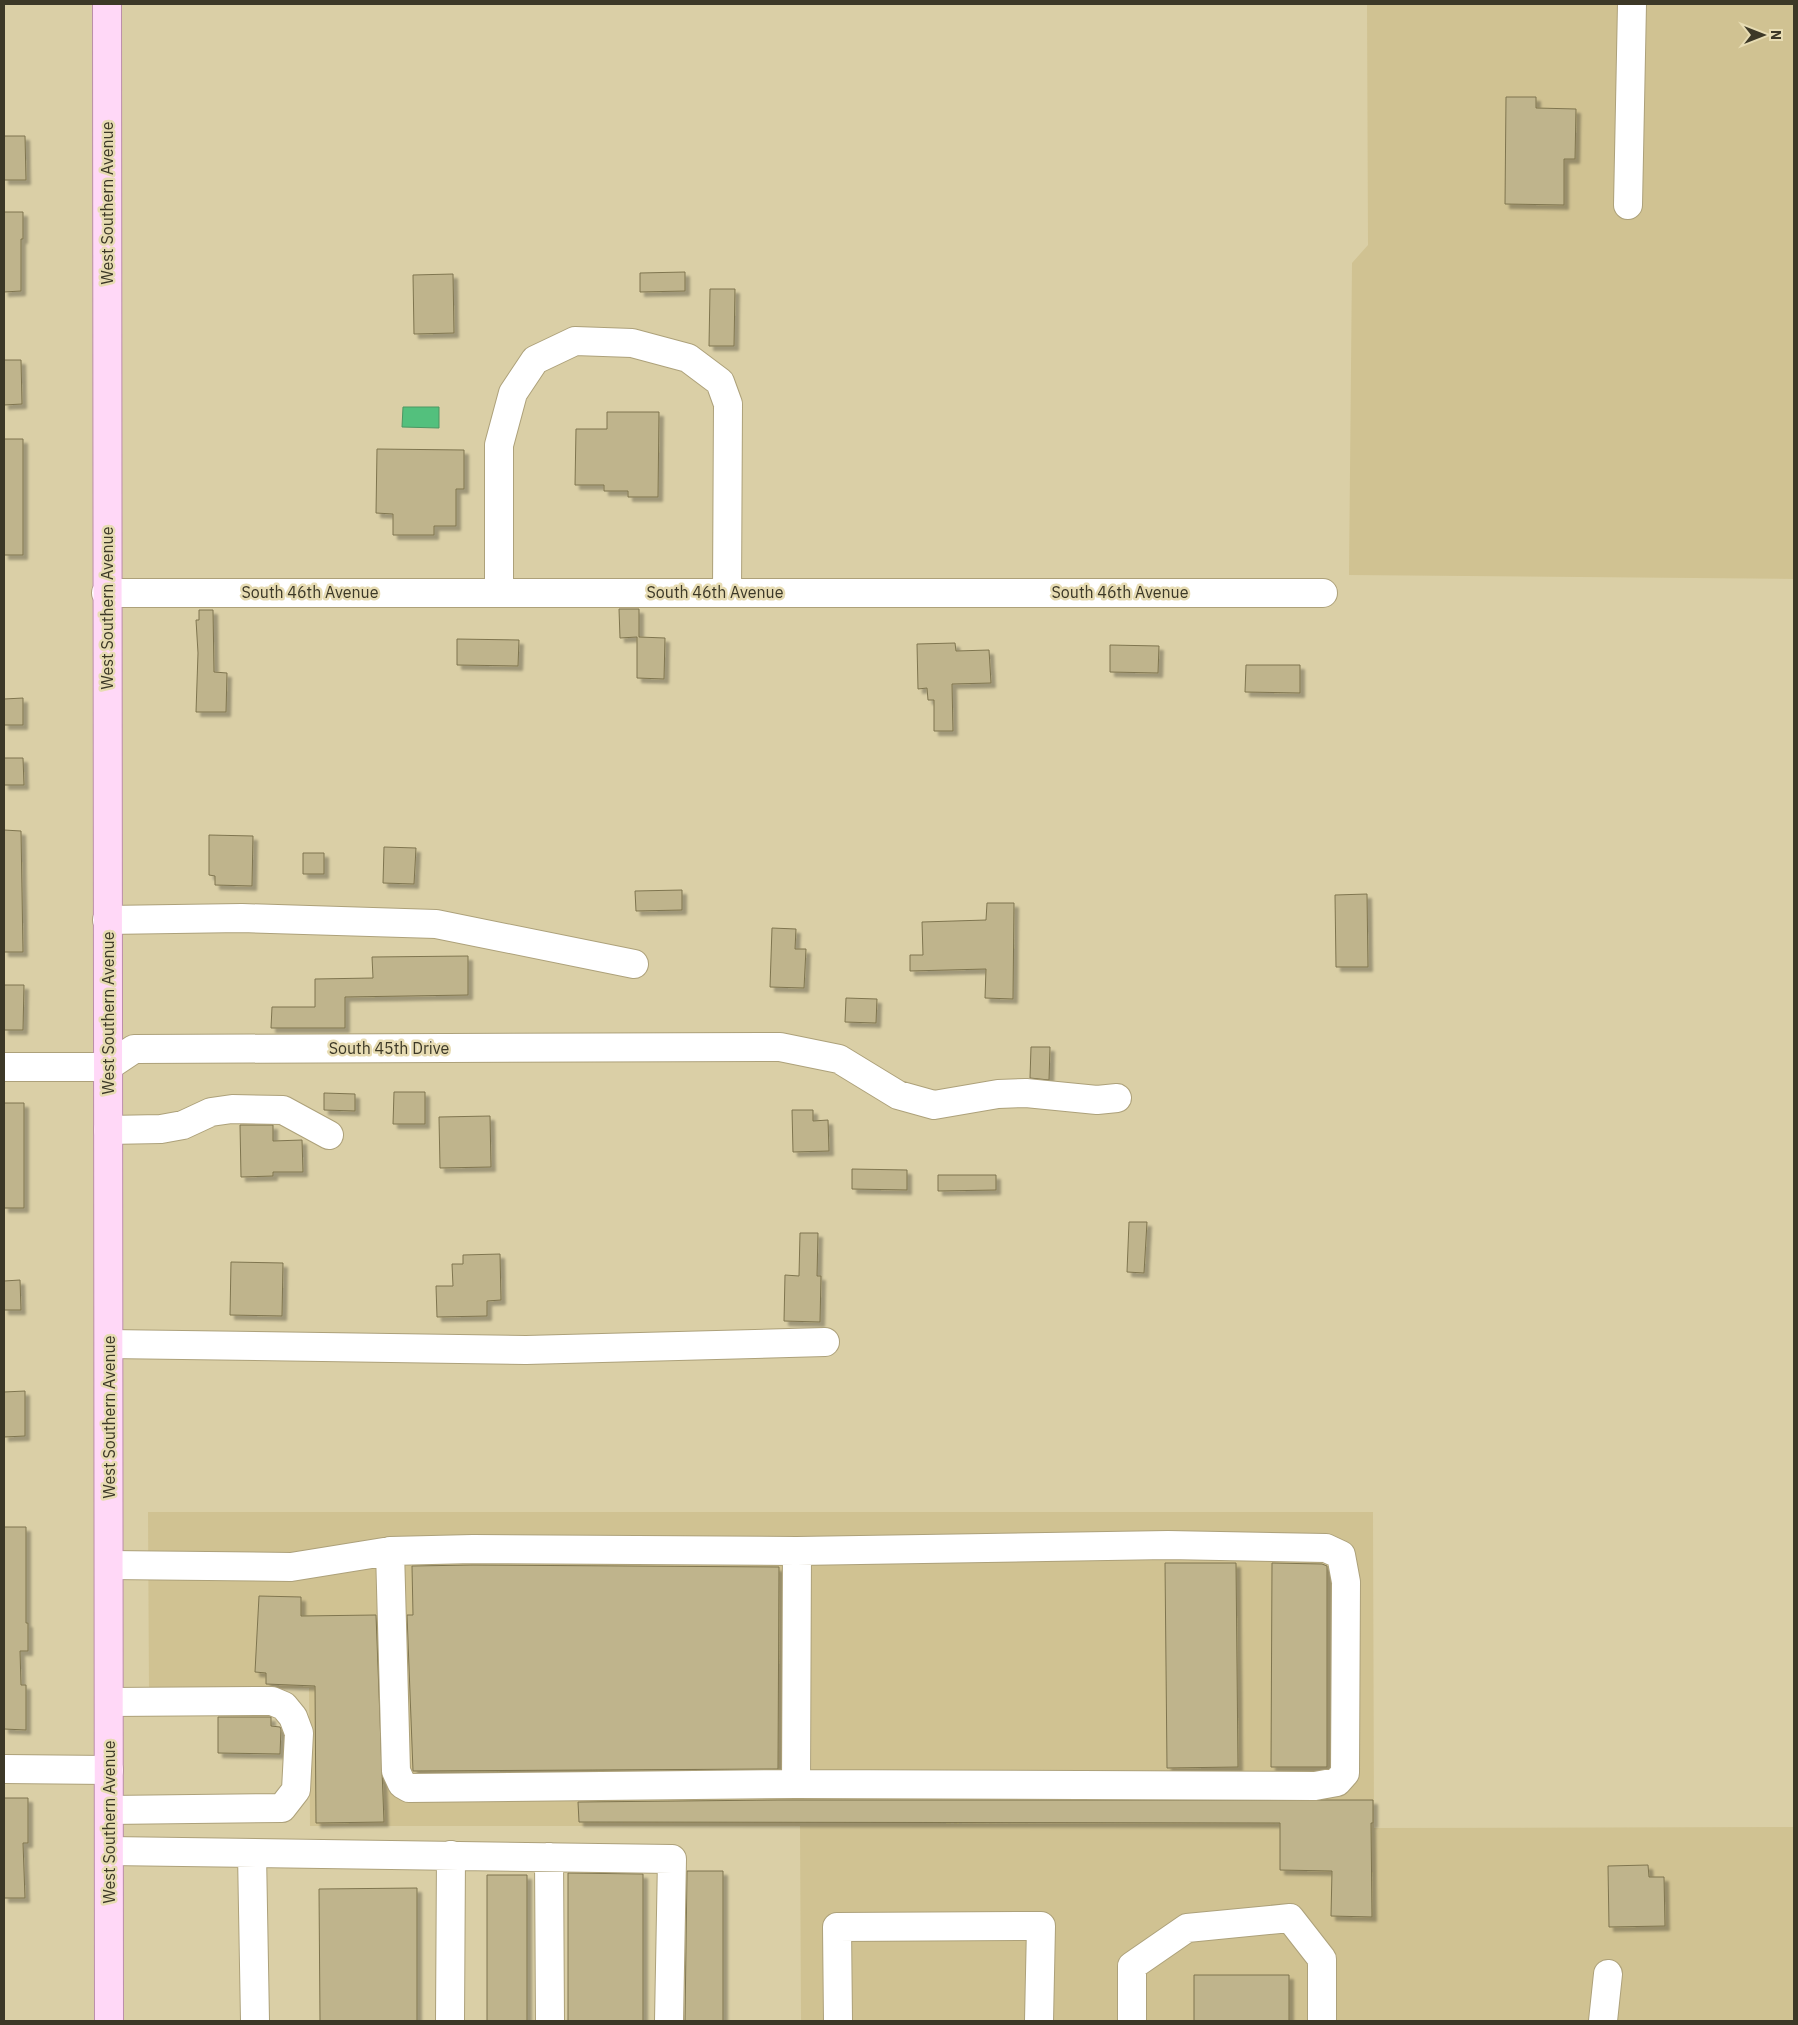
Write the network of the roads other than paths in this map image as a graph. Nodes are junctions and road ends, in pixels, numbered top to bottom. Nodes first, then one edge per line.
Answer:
1 (107, 4) edge
2 (1632, 4) edge
3 (1628, 205) dead end
4 (499, 592) junction
5 (727, 592) junction
6 (106, 593) junction
7 (1323, 593) dead end
8 (107, 920) junction
9 (634, 964) dead end
10 (107, 1066) junction
11 (4, 1067) edge
12 (1117, 1098) dead end
13 (108, 1130) junction
14 (329, 1135) dead end
15 (825, 1342) dead end
16 (110, 1344) junction
17 (390, 1551) junction
18 (797, 1551) junction
19 (110, 1565) junction
20 (110, 1702) junction
21 (4, 1769) edge
22 (110, 1770) junction
23 (796, 1784) junction
24 (110, 1810) junction
25 (109, 1850) junction
26 (252, 1852) junction
27 (451, 1855) junction
28 (549, 1857) junction
29 (1608, 1974) dead end
30 (109, 2021) edge
31 (255, 2021) edge
32 (450, 2021) edge
33 (550, 2021) edge
34 (669, 2021) edge
35 (838, 2021) edge
36 (1039, 2021) edge
37 (1132, 2021) edge
38 (1322, 2021) edge
39 (1603, 2021) edge

1 - 6 main road, West Southern Avenue
2 - 3 street
4 - 5 street, South 46th Avenue
4 - 5 street
4 - 6 street, South 46th Avenue
5 - 7 street, South 46th Avenue
6 - 8 main road, West Southern Avenue
8 - 9 street
8 - 10 main road, West Southern Avenue
10 - 11 street
10 - 12 street, South 45th Drive
10 - 13 main road, West Southern Avenue
13 - 14 street
13 - 16 main road, West Southern Avenue
15 - 16 street
16 - 19 main road, West Southern Avenue
17 - 18 street
17 - 19 street
17 - 23 street
18 - 23 street
18 - 23 street
19 - 20 main road, West Southern Avenue
20 - 22 main road, West Southern Avenue
20 - 24 street
21 - 22 street
22 - 24 main road, West Southern Avenue
24 - 25 main road, West Southern Avenue
25 - 26 street
25 - 30 main road, West Southern Avenue
26 - 27 street
26 - 31 street
27 - 28 street
27 - 32 street
28 - 33 street
28 - 34 street
29 - 39 street
35 - 36 street
37 - 38 street

